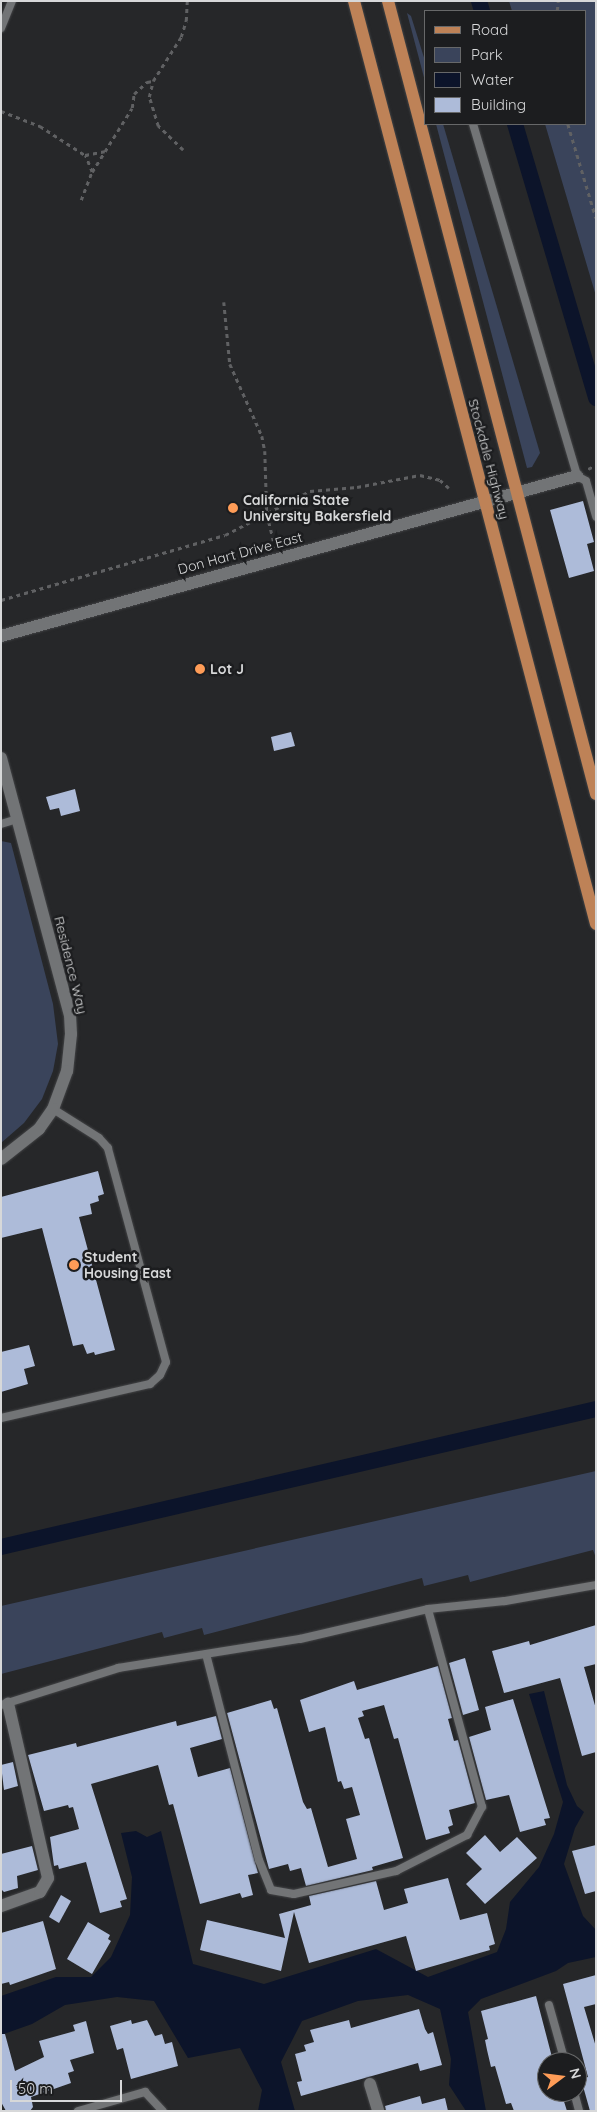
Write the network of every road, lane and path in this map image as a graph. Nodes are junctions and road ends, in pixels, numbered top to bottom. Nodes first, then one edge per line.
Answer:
1 (12, 1) edge
2 (187, 1) edge
3 (354, 1) edge
4 (388, 1) edge
5 (1, 28) edge
6 (153, 81) junction
7 (1, 111) edge
8 (473, 125) edge
9 (568, 125) edge
10 (183, 150) dead end
11 (105, 151) junction
12 (85, 155) junction
13 (92, 172) junction
14 (81, 200) dead end
15 (596, 218) edge
16 (224, 302) dead end
17 (576, 476) junction
18 (448, 488) dead end
19 (517, 493) junction
20 (485, 502) junction
21 (267, 514) junction
22 (596, 517) edge
23 (278, 558) junction
24 (1, 600) edge
25 (1, 636) edge
26 (1, 758) edge
27 (596, 794) edge
28 (17, 820) junction
29 (1, 824) edge
30 (596, 924) edge
31 (53, 1109) junction
32 (1, 1159) edge
33 (1, 1418) edge
34 (596, 1584) edge
35 (428, 1609) junction
36 (206, 1654) junction
37 (5, 1704) edge
38 (1, 1906) edge
39 (549, 2005) dead end
40 (562, 2052) edge
41 (370, 2084) dead end
42 (78, 2111) edge
43 (163, 2111) edge
44 (378, 2111) edge

1 - 5 lane
2 - 6 path
3 - 20 main road, Stockdale Highway
4 - 19 main road, Stockdale Highway
6 - 10 path
6 - 11 path
7 - 12 path
8 - 17 lane
9 - 15 path
11 - 12 path
11 - 13 path
12 - 13 path
13 - 14 path
16 - 21 path
17 - 19 street, Don Hart Drive East
17 - 22 lane
18 - 21 path
19 - 20 street, Don Hart Drive East
19 - 27 main road, Stockdale Highway
20 - 23 street, Don Hart Drive East
20 - 30 main road, Stockdale Highway
21 - 23 path
21 - 24 path
23 - 25 street, Don Hart Drive East
26 - 28 street, Residence Way
28 - 29 lane
28 - 31 street, Residence Way
31 - 32 street, Residence Way
31 - 33 lane
34 - 35 lane
35 - 36 lane
35 - 36 lane
36 - 37 lane
37 - 38 street
39 - 40 lane
41 - 44 street
42 - 43 lane

